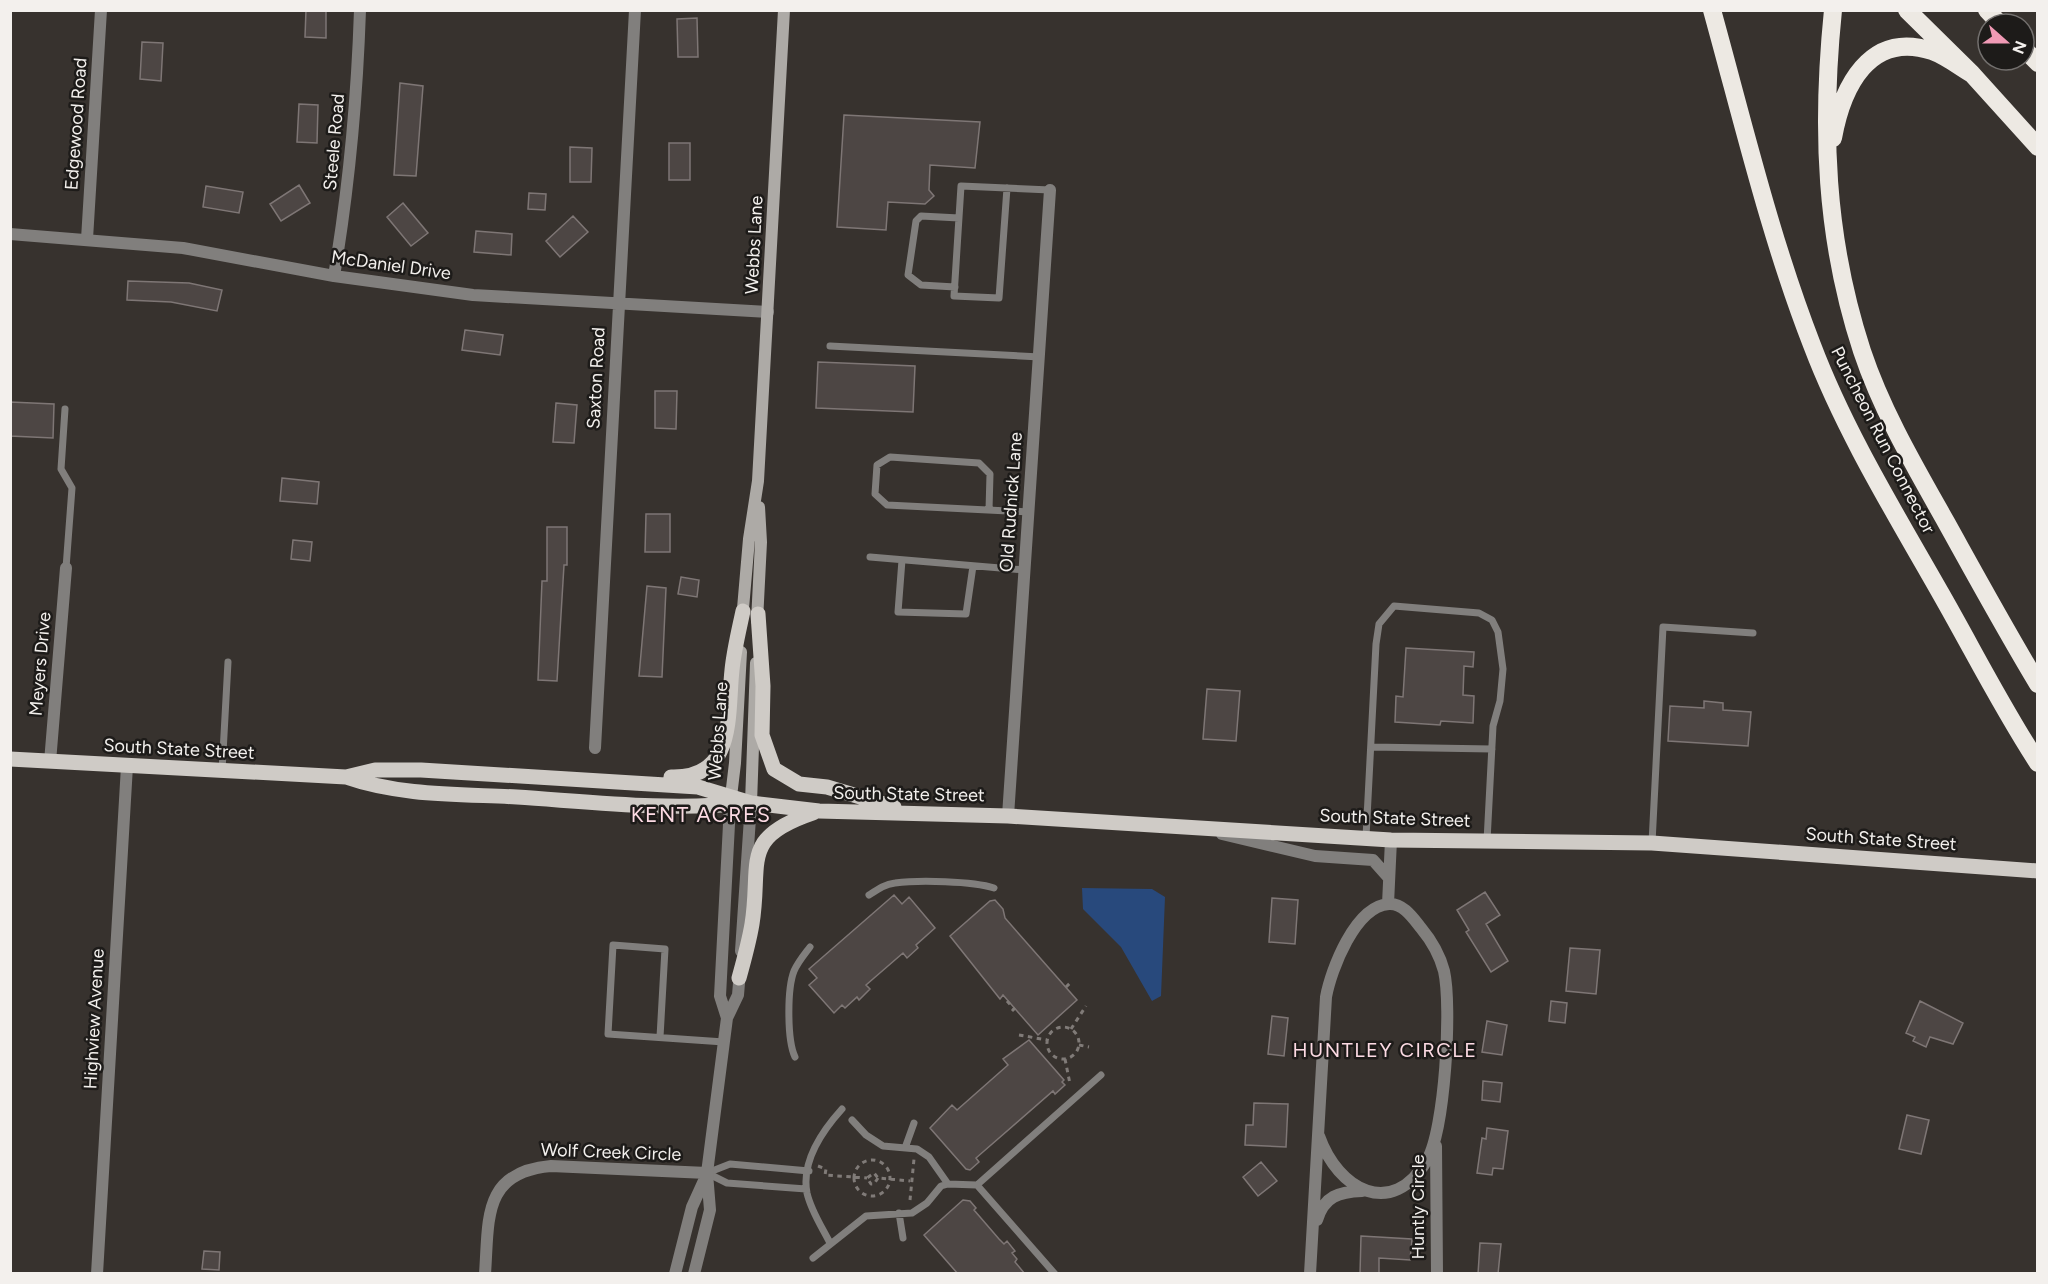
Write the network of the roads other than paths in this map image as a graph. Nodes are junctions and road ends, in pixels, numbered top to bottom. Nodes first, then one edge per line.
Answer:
1 (100, 10) edge
2 (360, 10) edge
3 (634, 10) edge
4 (784, 10) edge
5 (1712, 10) edge
6 (1833, 10) edge
7 (1907, 10) edge
8 (1972, 74) junction
9 (2037, 147) edge
10 (1827, 169) junction
11 (1007, 188) junction
12 (1050, 190) joint
13 (959, 218) junction
14 (10, 234) edge
15 (87, 239) junction
16 (334, 276) junction
17 (955, 287) junction
18 (618, 302) junction
19 (768, 312) junction
20 (830, 346) dead end
21 (1040, 357) junction
22 (65, 409) dead end
23 (989, 510) junction
24 (1029, 512) junction
25 (870, 557) dead end
26 (902, 560) junction
27 (973, 566) junction
28 (66, 568) joint
29 (1025, 570) junction
30 (750, 612) junction
31 (1753, 633) dead end
32 (228, 662) dead end
33 (2037, 684) edge
34 (1371, 747) junction
35 (595, 748) dead end
36 (1492, 749) junction
37 (10, 759) edge
38 (50, 762) junction
39 (2037, 763) edge
40 (127, 766) junction
41 (222, 771) junction
42 (506, 776) junction
43 (346, 777) junction
44 (731, 800) junction
45 (751, 802) junction
46 (819, 811) junction
47 (914, 813) junction
48 (1008, 816) junction
49 (1195, 828) junction
50 (1366, 838) junction
51 (1391, 840) junction
52 (1487, 841) junction
53 (1652, 843) junction
54 (2037, 871) edge
55 (1389, 878) junction
56 (994, 888) dead end
57 (870, 895) dead end
58 (1388, 904) junction
59 (810, 947) dead end
60 (739, 978) junction
61 (727, 1018) junction
62 (660, 1037) junction
63 (724, 1042) junction
64 (795, 1057) dead end
65 (1101, 1076) dead end
66 (842, 1109) dead end
67 (852, 1120) dead end
68 (914, 1123) dead end
69 (1319, 1136) junction
70 (1436, 1140) junction
71 (905, 1148) junction
72 (809, 1171) junction
73 (707, 1173) junction
74 (948, 1184) junction
75 (977, 1185) junction
76 (806, 1190) junction
77 (1362, 1191) junction
78 (899, 1213) junction
79 (1312, 1235) junction
80 (903, 1238) dead end
81 (830, 1244) junction
82 (813, 1258) dead end
83 (97, 1274) edge
84 (485, 1274) edge
85 (675, 1274) edge
86 (694, 1274) edge
87 (1055, 1274) edge
88 (1310, 1274) edge
89 (1437, 1274) edge

1 - 15 street, Edgewood Road
2 - 16 street, Steele Road
3 - 18 street, Saxton Road
4 - 19 street, Webbs Lane
5 - 39 highway, Puncheon Run Connector
6 - 10 highway, Puncheon Run Connector
7 - 8 highway
8 - 9 highway
8 - 10 highway
10 - 33 highway, Puncheon Run Connector
11 - 12 lane
11 - 13 lane
11 - 17 lane
12 - 21 street, Old Rudnick Lane
13 - 17 lane
13 - 17 lane
14 - 15 street, McDaniel Drive
15 - 16 street, McDaniel Drive
16 - 18 street, McDaniel Drive
18 - 19 street, McDaniel Drive
18 - 35 street, Saxton Road
19 - 30 street, Webbs Lane
20 - 21 lane
21 - 24 street, Old Rudnick Lane
22 - 28 lane
23 - 23 lane
23 - 24 lane
24 - 29 street, Old Rudnick Lane
25 - 26 lane
26 - 27 lane
26 - 27 lane
27 - 29 lane
28 - 38 street, Meyers Drive
29 - 48 street, Old Rudnick Lane
30 - 42 main road
30 - 44 street, Webbs Lane
30 - 45 street, Webbs Lane
30 - 47 main road
31 - 53 lane
32 - 41 lane
34 - 36 lane
34 - 36 lane
34 - 50 lane
36 - 52 lane
37 - 38 main road, South State Street
38 - 40 main road, South State Street
40 - 41 main road, South State Street
40 - 83 street, Highview Avenue
41 - 43 main road, South State Street
42 - 43 main road, South State Street
42 - 44 main road, South State Street
43 - 44 main road, South State Street
44 - 45 main road, South State Street
44 - 61 street
45 - 46 main road, South State Street
45 - 60 street
46 - 47 main road, South State Street
46 - 60 main road
47 - 48 main road, South State Street
48 - 49 main road, South State Street
49 - 50 main road, South State Street
49 - 55 street
50 - 51 main road, South State Street
51 - 52 main road, South State Street
51 - 55 street
52 - 53 main road, South State Street
53 - 54 main road, South State Street
55 - 58 street
56 - 57 lane
58 - 69 street, Huntly Circle
58 - 70 street, Huntly Circle
59 - 64 lane
60 - 61 street
61 - 63 street
62 - 62 lane
62 - 63 lane
63 - 73 street
65 - 75 lane
66 - 72 lane
67 - 71 lane
68 - 71 lane
69 - 77 street
69 - 79 street, Huntly Circle
70 - 77 street, Huntly Circle
70 - 89 street, Huntly Circle
71 - 74 lane
72 - 73 lane
72 - 76 lane
73 - 76 lane
73 - 84 street, Wolf Creek Circle
73 - 85 street
73 - 86 street
74 - 75 lane
74 - 78 lane
75 - 87 lane
76 - 81 lane
77 - 79 street, Huntly Circle
78 - 80 lane
78 - 81 lane
79 - 88 street, Huntly Circle
81 - 82 lane

